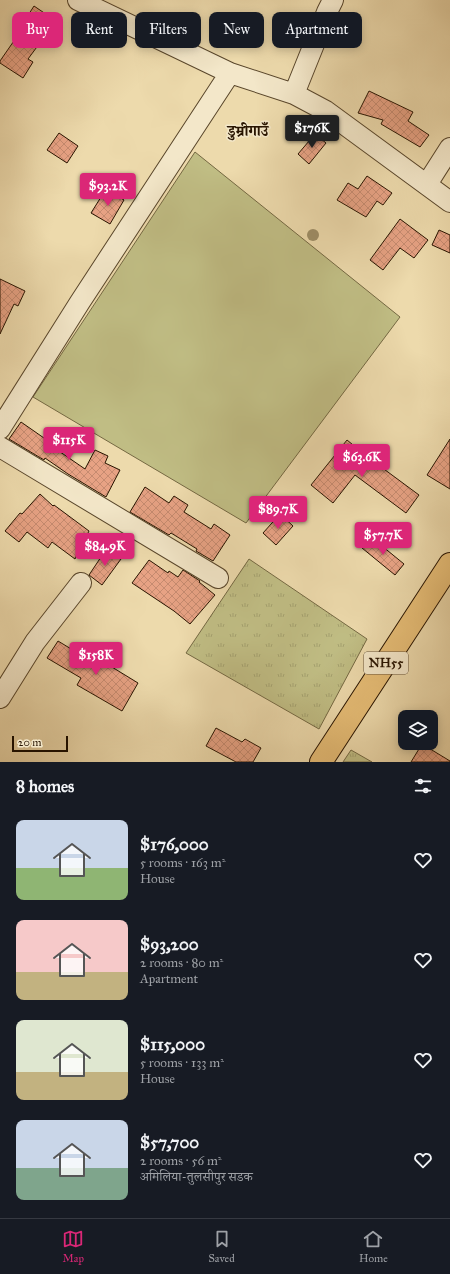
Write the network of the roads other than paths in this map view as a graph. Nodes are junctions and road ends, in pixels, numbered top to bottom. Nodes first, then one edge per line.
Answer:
1 (78, 0) edge
2 (333, 0) edge
3 (230, 72) junction
4 (294, 94) junction
5 (450, 148) edge
6 (426, 184) junction
7 (450, 202) edge
8 (0, 429) edge
9 (0, 448) edge
10 (450, 564) edge
11 (218, 578) dead end
12 (81, 583) dead end
13 (0, 698) edge
14 (321, 762) edge

1 - 3 street
2 - 4 street
3 - 4 street
3 - 8 street
4 - 6 street
5 - 6 street
6 - 7 street
9 - 11 street
10 - 14 main road, NH55
12 - 13 street

